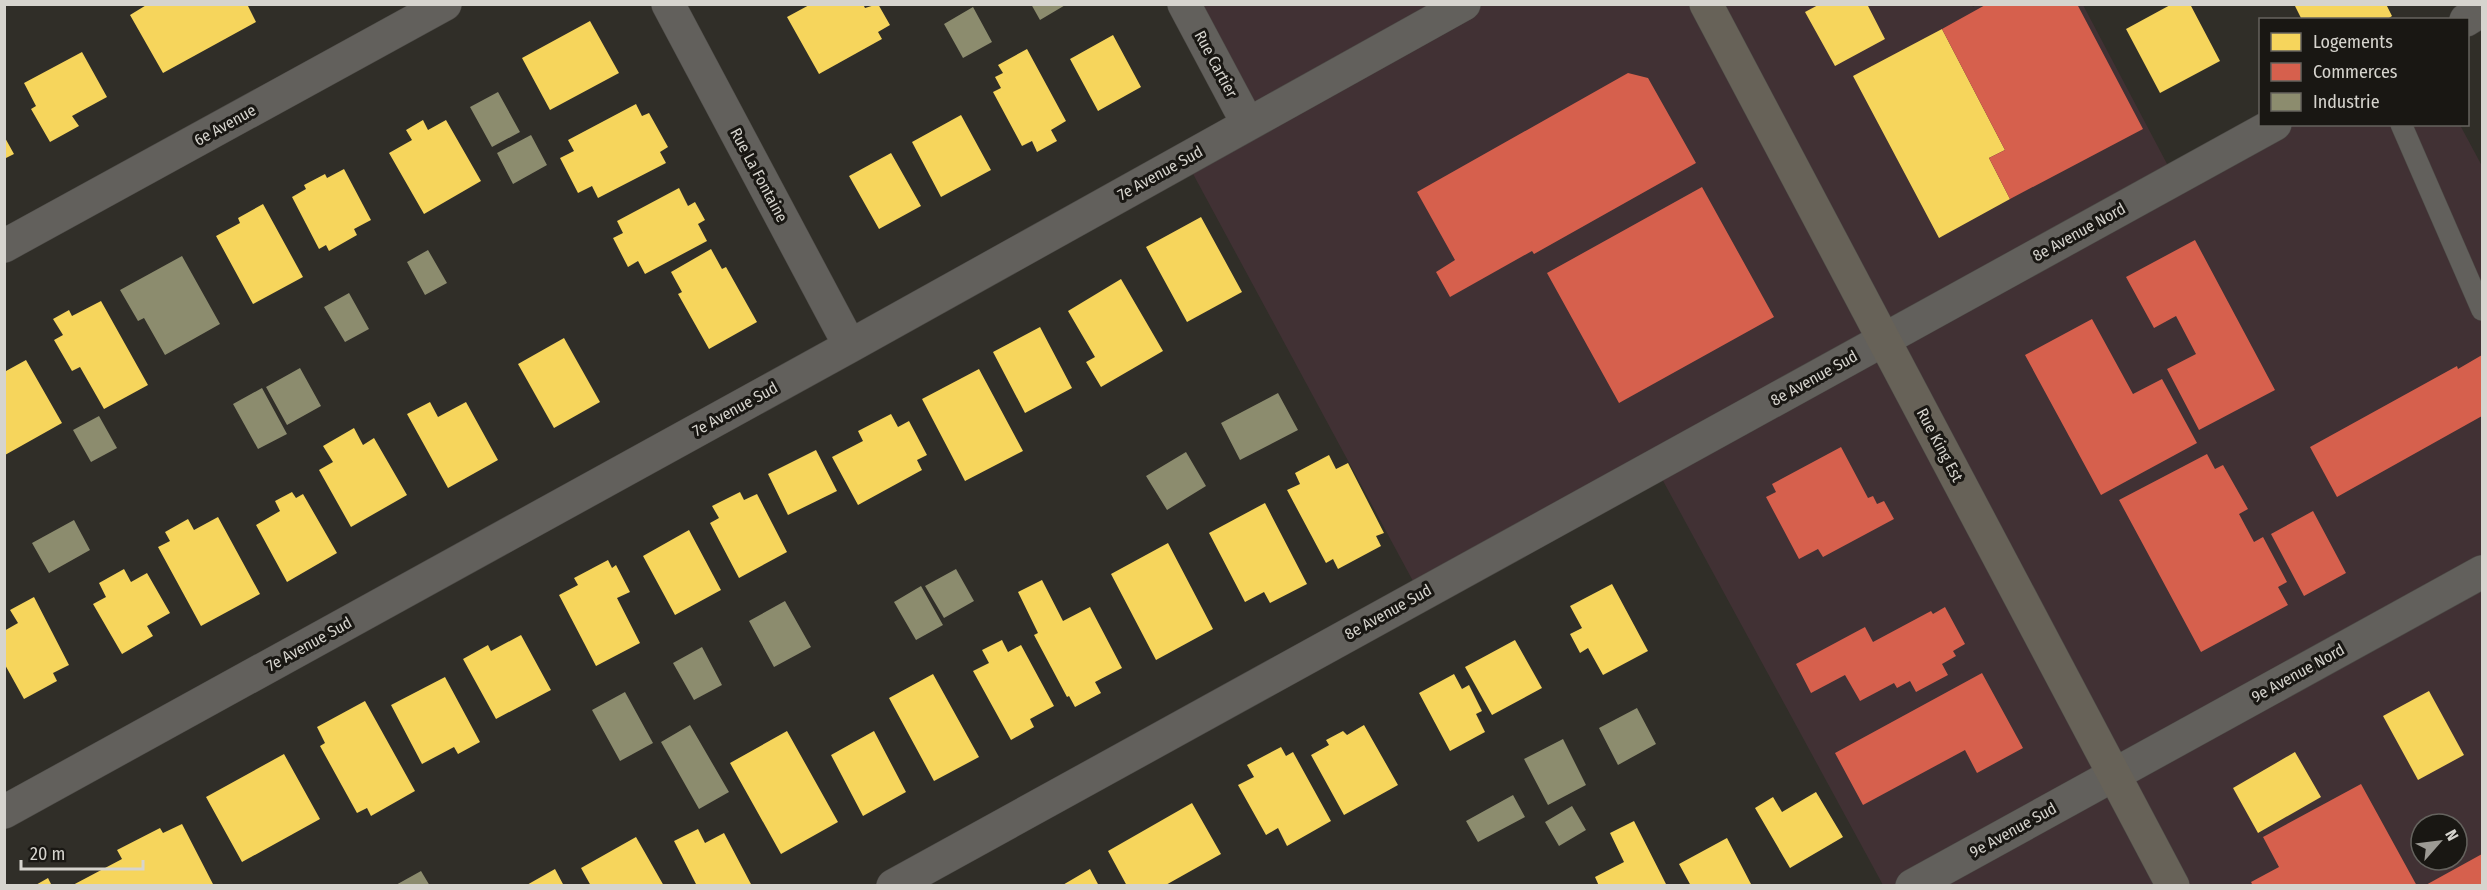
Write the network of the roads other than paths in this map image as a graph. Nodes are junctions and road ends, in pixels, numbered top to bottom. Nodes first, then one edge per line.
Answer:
1 (445, 4) edge
2 (668, 4) edge
3 (1184, 4) edge
4 (1464, 4) edge
5 (1706, 4) edge
6 (2482, 10) edge
7 (2469, 18) edge
8 (1248, 124) junction
9 (2271, 126) edge
10 (2402, 126) edge
11 (4, 246) edge
12 (2482, 310) edge
13 (1884, 340) junction
14 (850, 346) junction
15 (2482, 572) edge
16 (2114, 774) junction
17 (4, 812) edge
18 (894, 885) edge
19 (1912, 885) edge
20 (2173, 885) edge

1 - 11 street, 6e Avenue
2 - 14 street, Rue La Fontaine
3 - 8 street, Rue Cartier
4 - 8 street, 7e Avenue Sud
5 - 13 main road, Rue King Est
6 - 7 street
8 - 14 street, 7e Avenue Sud
9 - 13 street, 8e Avenue Nord
10 - 12 lane
13 - 16 main road, Rue King Est
13 - 18 street, 8e Avenue Sud
14 - 17 street, 7e Avenue Sud
15 - 16 street, 9e Avenue Nord
16 - 19 street, 9e Avenue Sud
16 - 20 main road, Rue King Est

